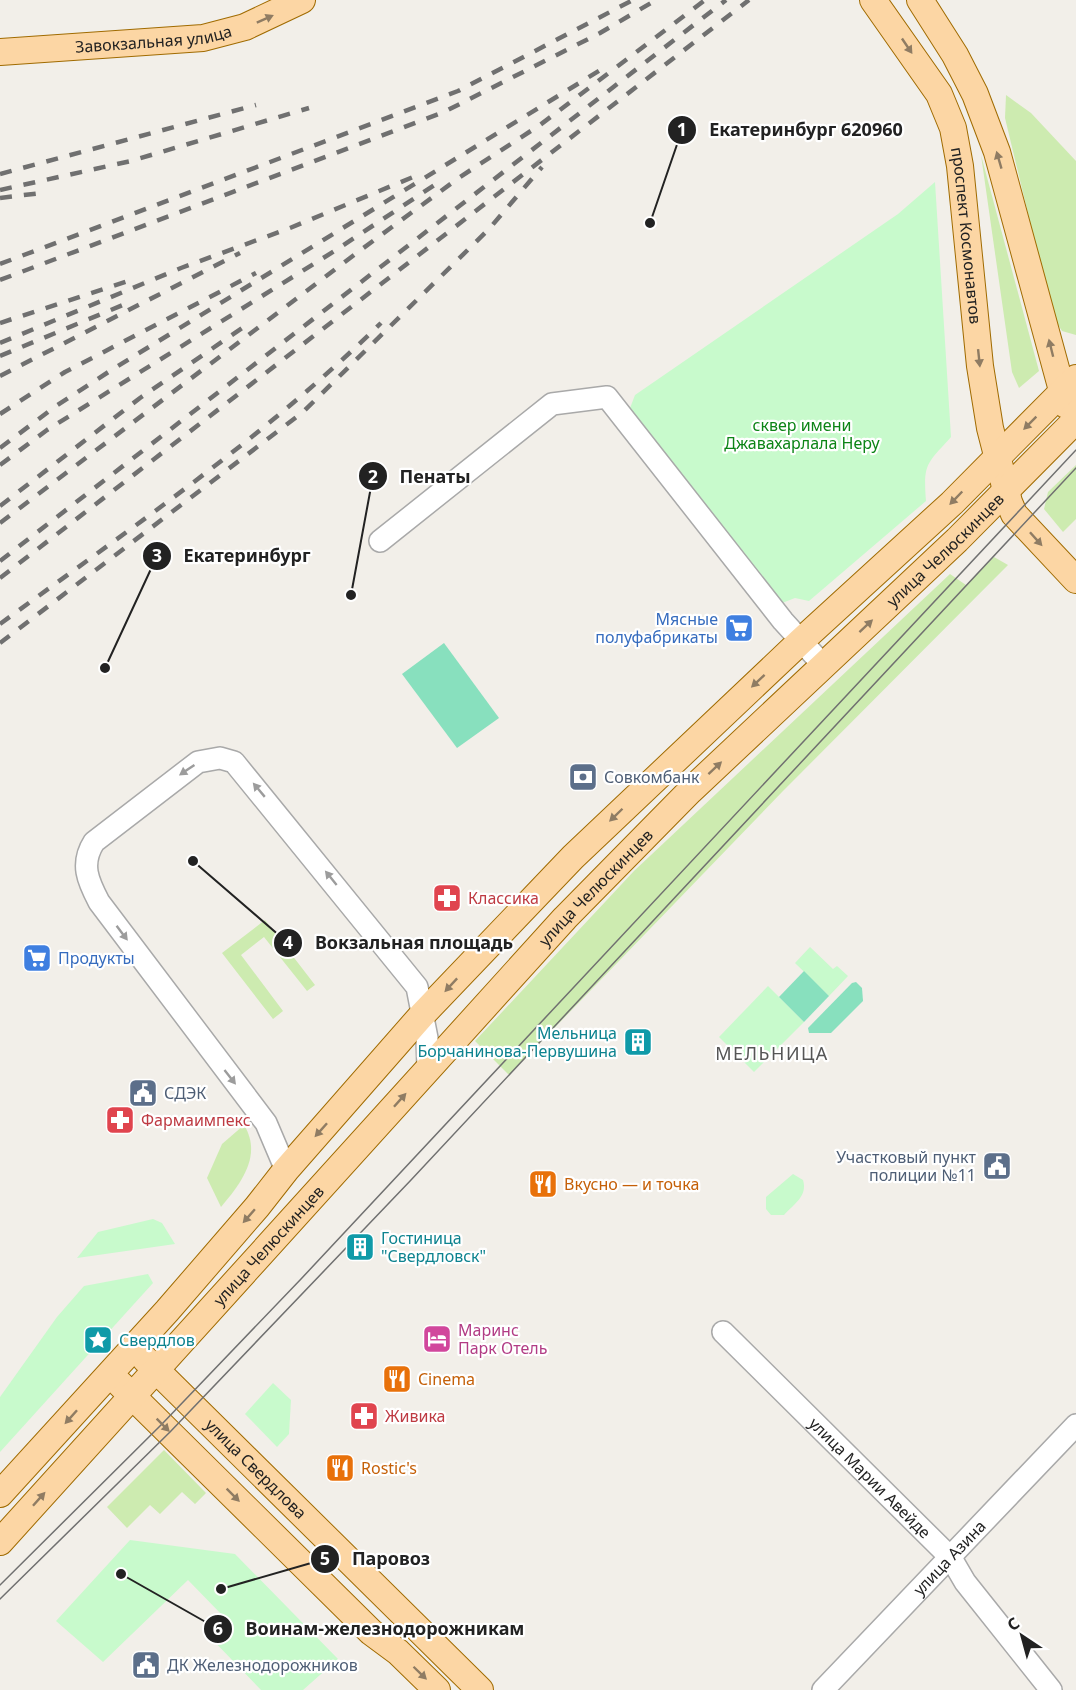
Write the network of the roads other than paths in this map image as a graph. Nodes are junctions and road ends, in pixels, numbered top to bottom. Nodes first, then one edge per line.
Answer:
1 (302, 0) edge
2 (873, 0) edge
3 (920, 0) edge
4 (0, 52) edge
5 (1069, 384) edge
6 (1073, 422) edge
7 (997, 456) junction
8 (1006, 490) junction
9 (380, 541) dead end
10 (1076, 580) edge
11 (801, 641) junction
12 (824, 666) junction
13 (422, 1016) junction
14 (428, 1068) junction
15 (286, 1170) junction
16 (723, 1332) dead end
17 (134, 1348) junction
18 (156, 1370) junction
19 (110, 1374) junction
20 (133, 1396) junction
21 (1076, 1425) edge
22 (0, 1494) edge
23 (0, 1542) edge
24 (951, 1558) junction
25 (437, 1690) edge
26 (480, 1690) edge
27 (823, 1690) edge
28 (1051, 1690) edge

4 -> 1 main road, Завокзальная улица
2 -> 7 main road, проспект Космонавтов
5 -> 3 main road
5 - 6 main road
5 -> 7 main road, улица Челюскинцев
6 - 8 main road, улица Челюскинцев
7 - 8 main road, проспект Космонавтов
7 -> 11 main road, улица Челюскинцев
8 -> 10 main road, проспект Космонавтов
12 -> 8 main road, улица Челюскинцев
9 - 11 street
11 - 12 street
11 -> 13 main road, улица Челюскинцев
14 -> 12 main road, улица Челюскинцев
13 - 14 street
13 -> 15 main road, улица Челюскинцев
13 -> 15 street
18 -> 14 main road, улица Челюскинцев
15 -> 17 main road, улица Челюскинцев
16 - 24 street, улица Марии Авейде
17 - 18 main road, улица Свердлова
17 - 19 main road, улица Челюскинцев
18 - 20 main road, улица Челюскинцев
18 - 26 main road, улица Свердлова
19 - 20 main road, улица Свердлова
19 -> 22 main road, улица Челюскинцев
23 -> 20 main road, улица Челюскинцев
20 -> 25 main road, улица Свердлова
21 - 24 street, улица Азина
24 - 27 street, улица Азина
24 - 28 street, улица Марии Авейде

